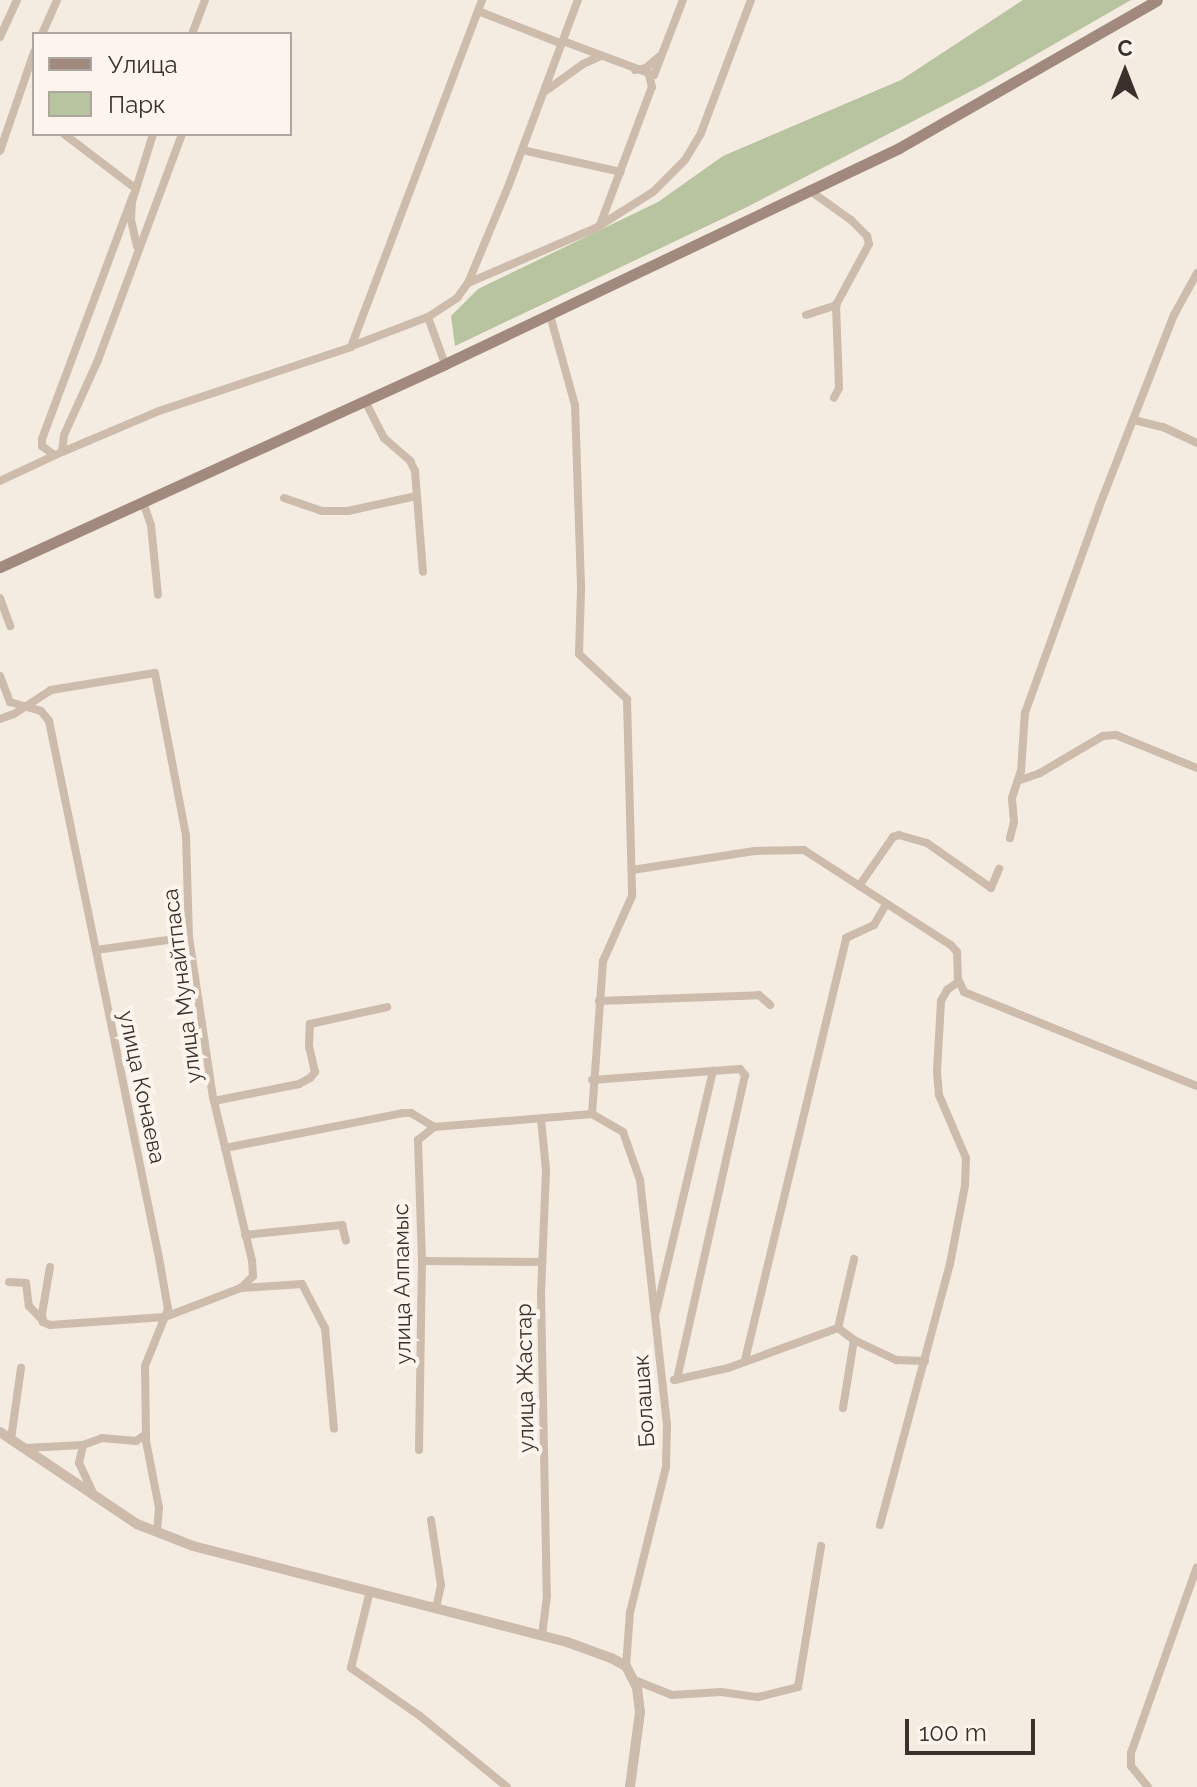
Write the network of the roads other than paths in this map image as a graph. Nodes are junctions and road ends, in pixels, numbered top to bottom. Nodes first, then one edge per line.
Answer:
1 (17, 0) edge
2 (57, 0) edge
3 (205, 0) edge
4 (482, 0) edge
5 (578, 0) edge
6 (683, 0) edge
7 (751, 0) edge
8 (1157, 0) edge
9 (478, 11) junction
10 (43, 32) edge
11 (193, 32) edge
12 (0, 37) edge
13 (563, 42) junction
14 (665, 48) junction
15 (601, 56) junction
16 (32, 58) edge
17 (634, 70) junction
18 (652, 77) junction
19 (543, 94) junction
20 (66, 136) edge
21 (152, 136) edge
22 (181, 136) edge
23 (522, 150) junction
24 (0, 151) edge
25 (621, 172) junction
26 (809, 190) junction
27 (134, 192) junction
28 (600, 225) junction
29 (138, 251) junction
30 (1197, 273) edge
31 (468, 283) junction
32 (836, 305) junction
33 (550, 315) junction
34 (806, 315) dead end
35 (428, 317) junction
36 (351, 347) junction
37 (445, 364) junction
38 (834, 398) dead end
39 (365, 401) junction
40 (1134, 420) junction
41 (1197, 443) edge
42 (58, 453) junction
43 (0, 481) edge
44 (416, 496) junction
45 (284, 498) dead end
46 (143, 502) junction
47 (0, 567) edge
48 (423, 572) dead end
49 (158, 595) dead end
50 (0, 598) edge
51 (10, 626) dead end
52 (0, 676) edge
53 (23, 707) junction
54 (0, 719) edge
55 (1197, 768) edge
56 (1020, 780) junction
57 (1010, 838) dead end
58 (999, 869) dead end
59 (632, 870) junction
60 (859, 886) junction
61 (886, 904) junction
62 (189, 937) junction
63 (96, 950) junction
64 (958, 982) junction
65 (599, 1001) junction
66 (770, 1005) dead end
67 (387, 1007) dead end
68 (713, 1071) junction
69 (592, 1080) junction
70 (1197, 1086) edge
71 (214, 1101) junction
72 (592, 1114) junction
73 (541, 1119) junction
74 (434, 1127) junction
75 (225, 1148) junction
76 (245, 1235) junction
77 (346, 1241) dead end
78 (854, 1259) dead end
79 (422, 1261) junction
80 (542, 1262) junction
81 (50, 1267) dead end
82 (9, 1282) dead end
83 (241, 1288) junction
84 (165, 1317) junction
85 (655, 1318) junction
86 (43, 1322) junction
87 (838, 1328) junction
88 (854, 1340) junction
89 (745, 1360) junction
90 (925, 1361) junction
91 (21, 1368) dead end
92 (677, 1379) junction
93 (665, 1381) junction
94 (843, 1408) dead end
95 (334, 1429) dead end
96 (0, 1432) edge
97 (146, 1434) junction
98 (11, 1439) junction
99 (83, 1445) junction
100 (25, 1448) junction
101 (419, 1450) dead end
102 (94, 1495) junction
103 (431, 1520) dead end
104 (880, 1525) dead end
105 (157, 1531) junction
106 (821, 1546) dead end
107 (1197, 1567) edge
108 (370, 1591) junction
109 (436, 1608) junction
110 (542, 1636) junction
111 (626, 1666) junction
112 (632, 1679) junction
113 (507, 1787) edge
114 (630, 1787) edge
115 (1148, 1787) edge

1 - 12 street
2 - 10 street
3 - 11 street
4 - 9 street
5 - 13 street
6 - 14 street
7 - 28 street
8 - 26 main road
9 - 13 street
9 - 36 street
13 - 15 street
13 - 19 street
14 - 17 street
14 - 18 street
15 - 17 street
15 - 19 street
16 - 24 street
17 - 18 street
18 - 25 street
19 - 23 street
20 - 27 street
21 - 27 street
22 - 29 street
23 - 25 street
23 - 31 street
25 - 28 street
26 - 32 street
26 - 33 main road
27 - 29 street
27 - 42 street
28 - 31 street
29 - 42 street
30 - 40 street
31 - 35 street
32 - 34 street
32 - 38 street
33 - 37 main road
33 - 59 street
35 - 36 street
35 - 37 street
36 - 42 street
37 - 39 main road
39 - 44 street
39 - 46 main road
40 - 41 street
40 - 56 street
42 - 43 street
44 - 45 street
44 - 48 street
46 - 47 main road
46 - 49 street
50 - 51 street
52 - 53 street, улица Конаева
53 - 54 street
53 - 62 street, улица Мунайтпаса
53 - 63 street, улица Конаева
55 - 56 street
56 - 57 street
58 - 60 street
59 - 60 street
59 - 65 street
60 - 61 street
61 - 64 street
61 - 89 street
62 - 63 street
62 - 71 street, улица Мунайтпаса
63 - 84 street, улица Конаева
64 - 70 street
64 - 90 street
65 - 66 street
65 - 69 street
67 - 71 street
68 - 69 street
68 - 85 street
68 - 92 street
69 - 72 street
71 - 75 street, улица Мунайтпаса
72 - 73 street
72 - 85 street, Болашак
73 - 74 street
73 - 80 street, улица Жастар
74 - 75 street
74 - 79 street, улица Алпамыс
75 - 76 street, улица Мунайтпаса
76 - 77 street
76 - 83 street, улица Мунайтпаса
78 - 87 street
79 - 80 street
79 - 101 street, улица Алпамыс
80 - 110 street, улица Жастар
81 - 86 street
82 - 86 street
83 - 84 street
83 - 95 street
84 - 86 street
84 - 97 street, улица Конаева
85 - 93 street, Болашак
87 - 88 street
87 - 89 street
88 - 90 street
88 - 94 street
89 - 92 street
90 - 104 street
91 - 98 street
92 - 93 street
93 - 111 street, Болашак
96 - 98 street
97 - 99 street
97 - 105 street, улица Конаева
98 - 100 street
99 - 100 street
99 - 102 street
100 - 102 street
102 - 105 street
103 - 109 street
105 - 108 street
106 - 112 street
107 - 115 street
108 - 109 street
108 - 113 street
109 - 110 street
110 - 111 street
111 - 112 street
112 - 114 street

